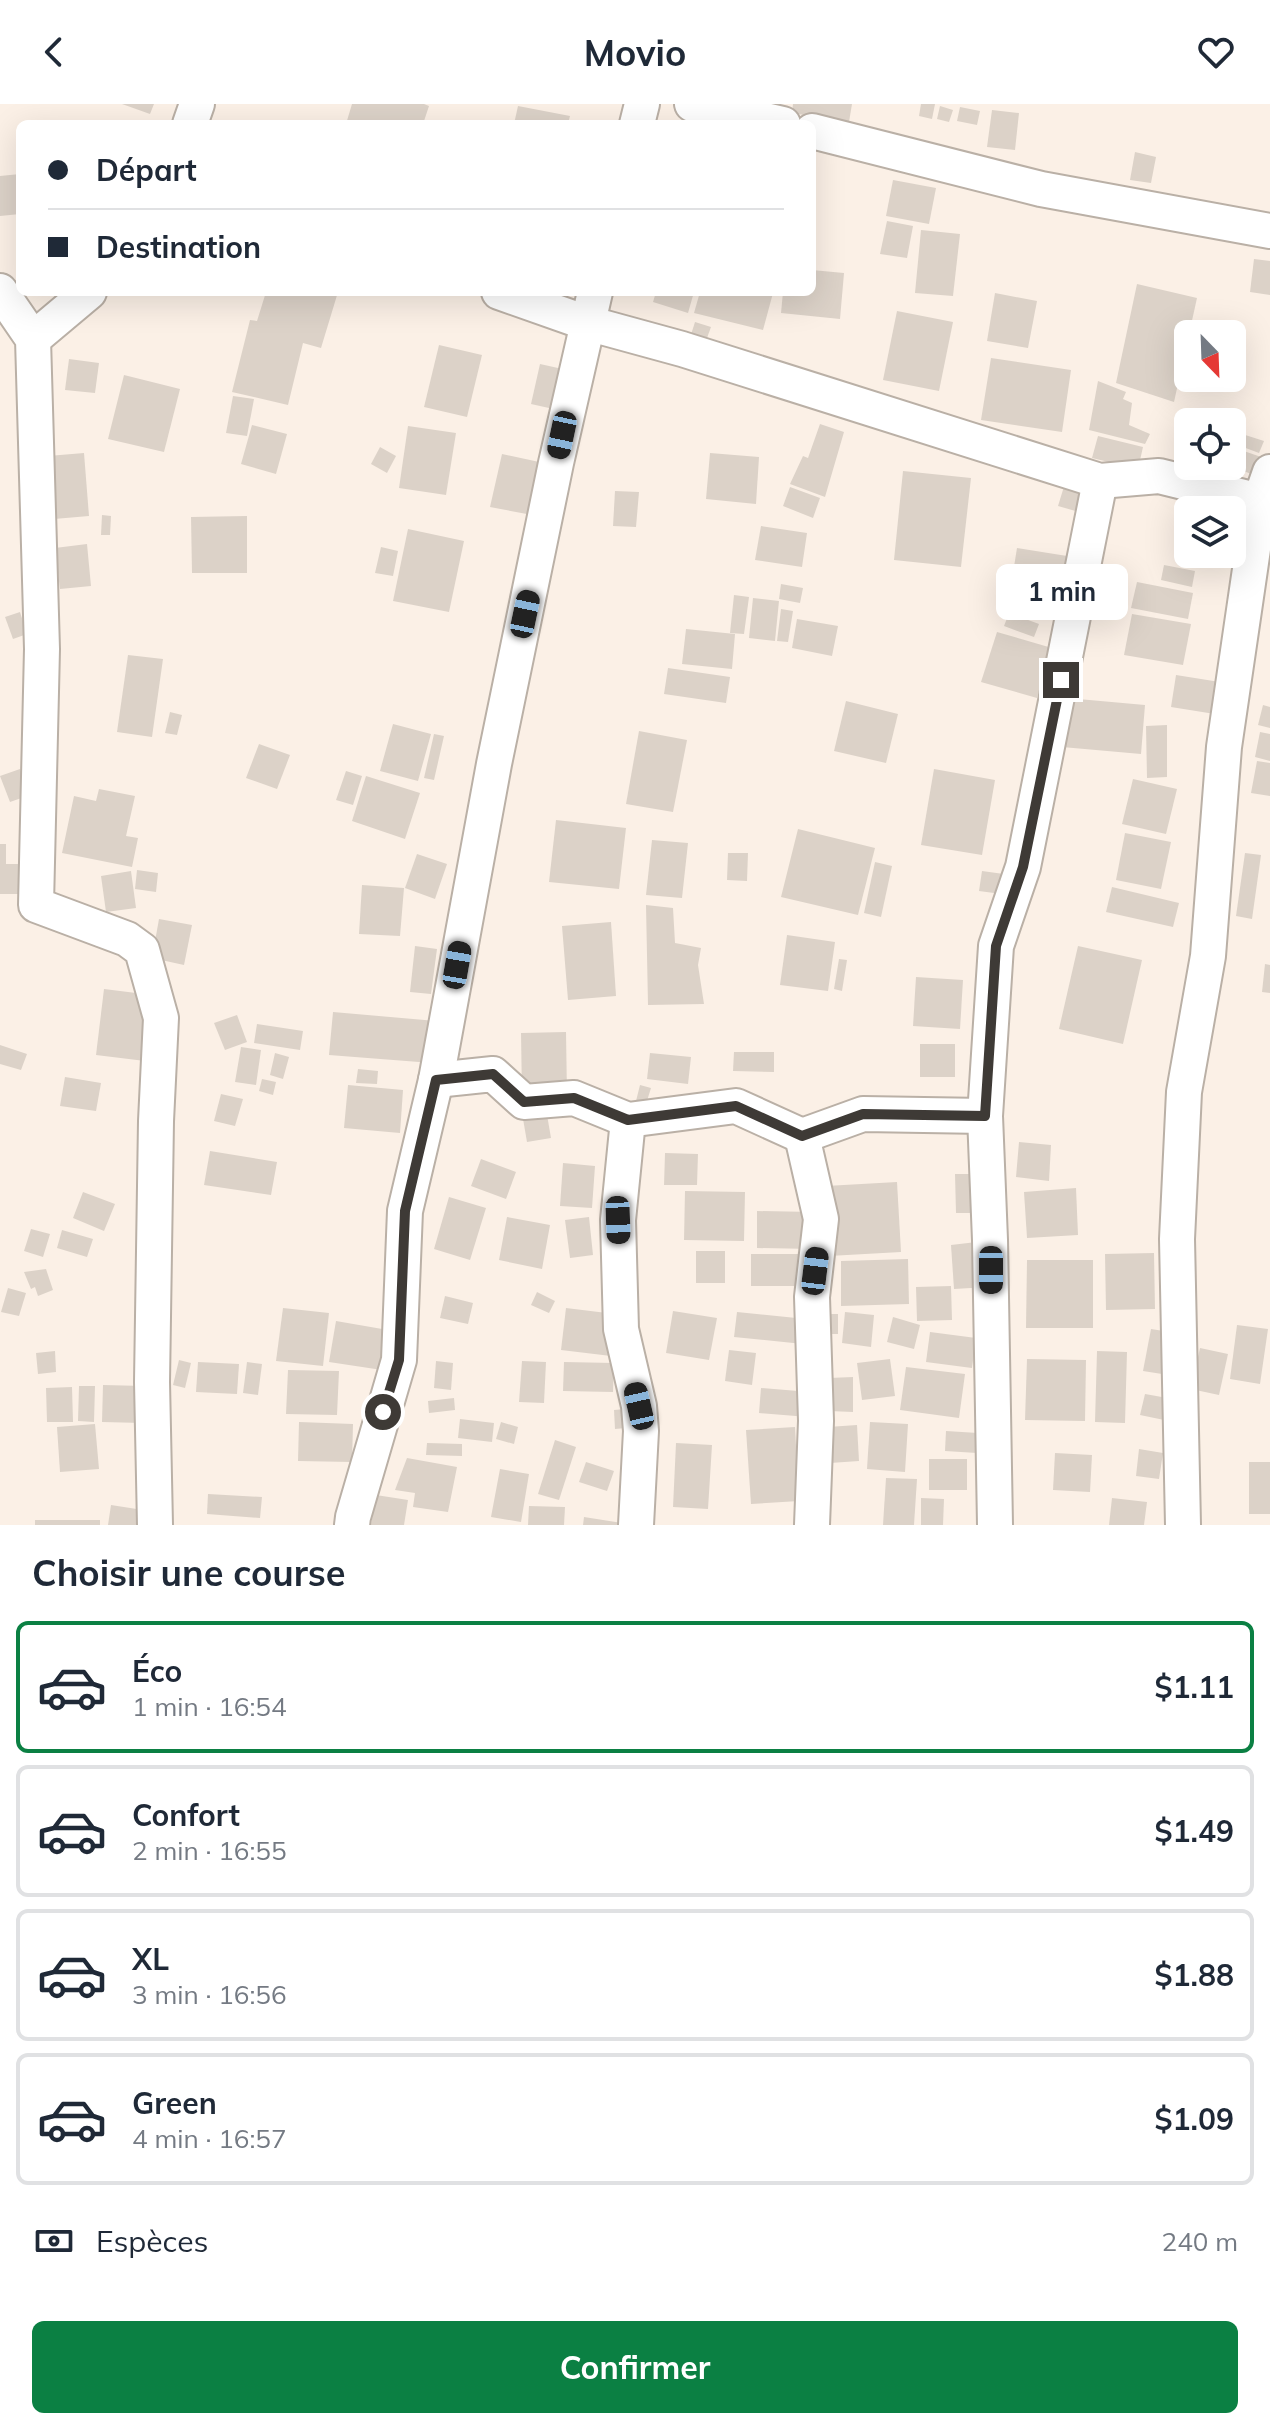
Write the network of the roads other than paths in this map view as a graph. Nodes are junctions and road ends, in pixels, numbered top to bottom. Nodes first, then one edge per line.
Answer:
1 (692, 104) edge
2 (765, 120) edge
3 (816, 132) edge
4 (1270, 231) edge
5 (0, 291) edge
6 (84, 296) edge
7 (524, 296) edge
8 (591, 307) edge
9 (33, 339) junction
10 (1100, 481) junction
11 (1265, 487) edge
12 (436, 1080) junction
13 (985, 1116) junction
14 (628, 1120) junction
15 (802, 1136) junction
16 (155, 1525) edge
17 (352, 1525) edge
18 (636, 1525) edge
19 (812, 1525) edge
20 (995, 1525) edge
21 (1183, 1525) edge

1 - 2 street
3 - 4 street
5 - 9 street
6 - 9 street
7 - 8 street
8 - 10 street
8 - 12 street
9 - 16 street
10 - 11 street
10 - 13 street
11 - 21 street
12 - 14 street
12 - 17 street
13 - 15 street
13 - 20 street
14 - 15 street
14 - 18 street
15 - 19 street

